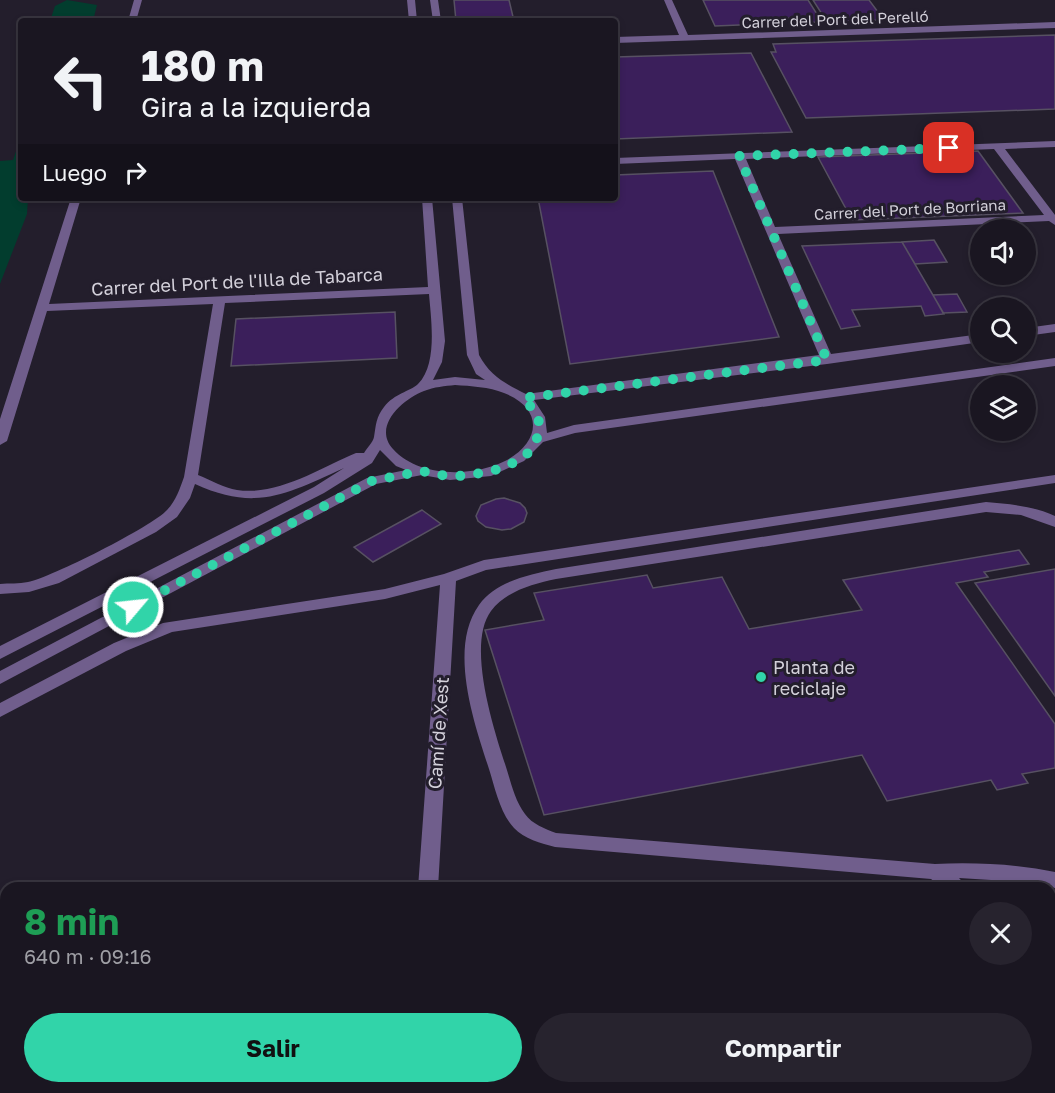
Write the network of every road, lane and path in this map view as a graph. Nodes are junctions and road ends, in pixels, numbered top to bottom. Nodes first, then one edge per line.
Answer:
1 (138, 0) edge
2 (411, 0) edge
3 (434, 0) edge
4 (668, 0) edge
5 (133, 18) edge
6 (413, 18) edge
7 (437, 18) edge
8 (1055, 25) edge
9 (685, 38) junction
10 (618, 40) edge
11 (1055, 144) edge
12 (997, 146) junction
13 (739, 156) junction
14 (618, 161) edge
15 (75, 201) edge
16 (427, 201) edge
17 (457, 201) edge
18 (1053, 220) edge
19 (770, 231) junction
20 (434, 290) junction
21 (219, 301) junction
22 (42, 308) junction
23 (1055, 328) edge
24 (1036, 331) edge
25 (970, 340) edge
26 (827, 360) junction
27 (1055, 362) edge
28 (423, 387) junction
29 (501, 387) junction
30 (523, 398) junction
31 (536, 440) junction
32 (0, 441) edge
33 (376, 445) junction
34 (422, 471) junction
35 (191, 477) junction
36 (1055, 479) edge
37 (1055, 522) edge
38 (448, 578) junction
39 (0, 589) edge
40 (0, 653) edge
41 (0, 678) edge
42 (0, 711) edge
43 (935, 872) junction
44 (1028, 877) junction
45 (1055, 880) edge
46 (428, 882) edge
47 (949, 882) edge
48 (1006, 882) edge

1 - 5 street
2 - 6 street
3 - 7 street
4 - 9 street
8 - 9 street, Carrer del Port del Perelló
9 - 10 street, Carrer del Port del Perelló
11 - 12 street
12 - 13 street
12 - 18 street
13 - 14 street
13 - 19 street
15 - 22 street
16 - 20 street
17 - 29 street
18 - 19 street, Carrer del Port de Borriana
19 - 26 street
20 - 21 street, Carrer del Port de l'Illa de Tabarca
20 - 28 street
21 - 22 street, Carrer del Port de l'Illa de Tabarca
21 - 35 street
22 - 32 street
23 - 24 street
25 - 26 street
26 - 30 street
27 - 31 street
28 - 29 street
28 - 33 street
29 - 30 street
30 - 31 street
31 - 34 street
33 - 34 street
33 - 35 street
33 - 40 street
34 - 41 street
35 - 39 street
36 - 38 street
37 - 43 street
38 - 42 street
38 - 46 street, Camí de Xest
43 - 44 street
43 - 47 street
44 - 45 street
44 - 48 street

